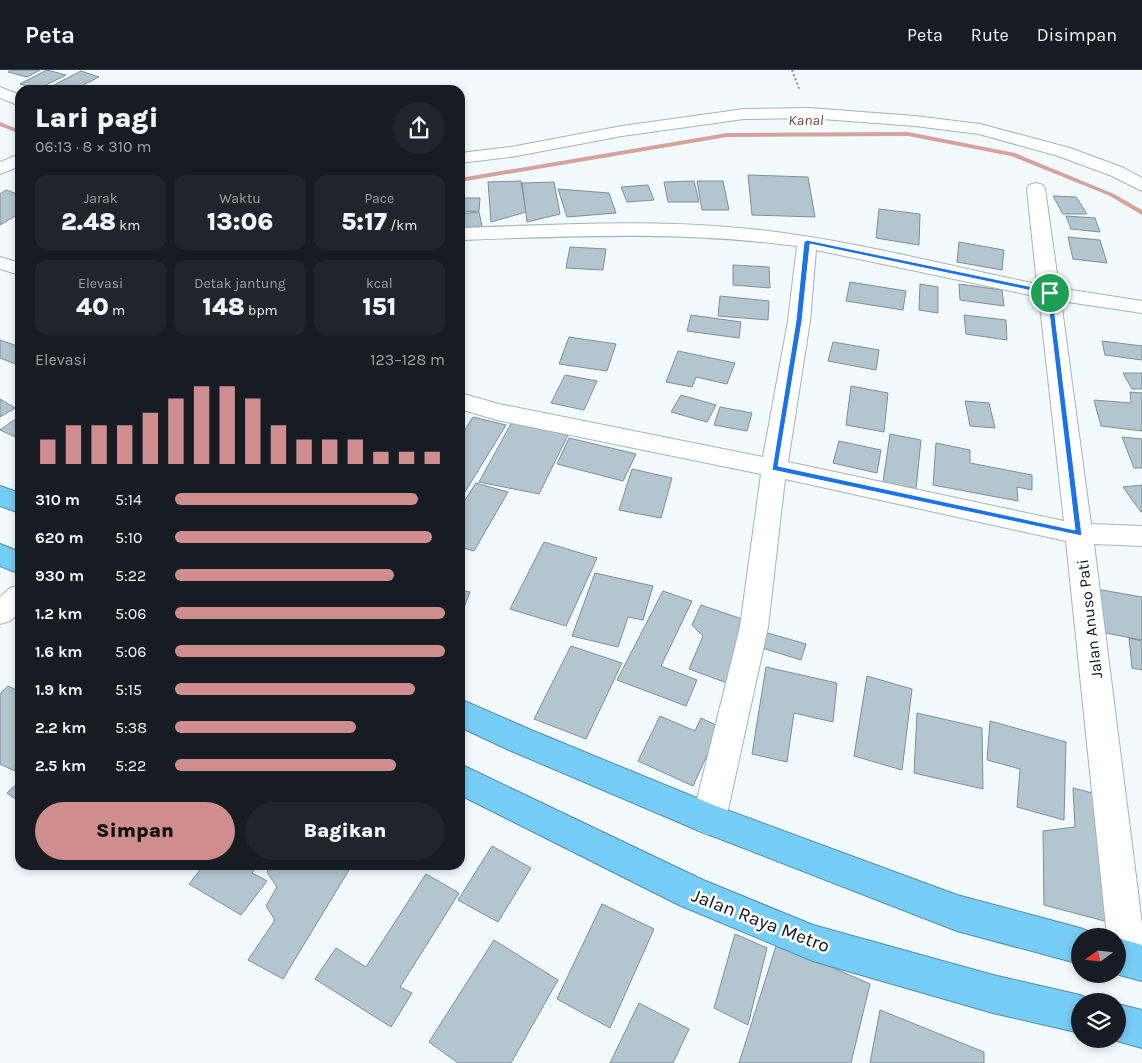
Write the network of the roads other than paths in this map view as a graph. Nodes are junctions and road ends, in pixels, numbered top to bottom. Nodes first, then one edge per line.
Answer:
1 (0, 92) edge
2 (15, 99) edge
3 (465, 157) edge
4 (15, 162) edge
5 (0, 169) edge
6 (1142, 185) edge
7 (1036, 189) dead end
8 (465, 234) edge
9 (807, 242) junction
10 (0, 263) edge
11 (15, 268) edge
12 (1050, 293) junction
13 (1142, 307) edge
14 (465, 402) edge
15 (774, 468) junction
16 (0, 495) edge
17 (15, 502) edge
18 (1079, 534) junction
19 (1142, 536) edge
20 (0, 554) edge
21 (15, 562) edge
22 (15, 600) edge
23 (0, 612) edge
24 (465, 714) edge
25 (465, 781) edge
26 (709, 819) junction
27 (1071, 944) edge
28 (1129, 960) edge
29 (1071, 1012) edge
30 (1126, 1025) edge
31 (1142, 1029) edge

1 - 2 street
3 - 6 street
4 - 5 street
7 - 12 street, Jalan Anuso Pati
8 - 9 street
9 - 12 street
9 - 15 street
10 - 11 street
12 - 13 street
12 - 18 street, Jalan Anuso Pati
14 - 15 street
15 - 18 street
15 - 26 street
16 - 17 highway
18 - 19 street
18 - 28 street, Jalan Anuso Pati
20 - 21 highway
22 - 23 street
24 - 26 highway
25 - 29 highway, Jalan Raya Metro
26 - 27 highway
30 - 31 highway

